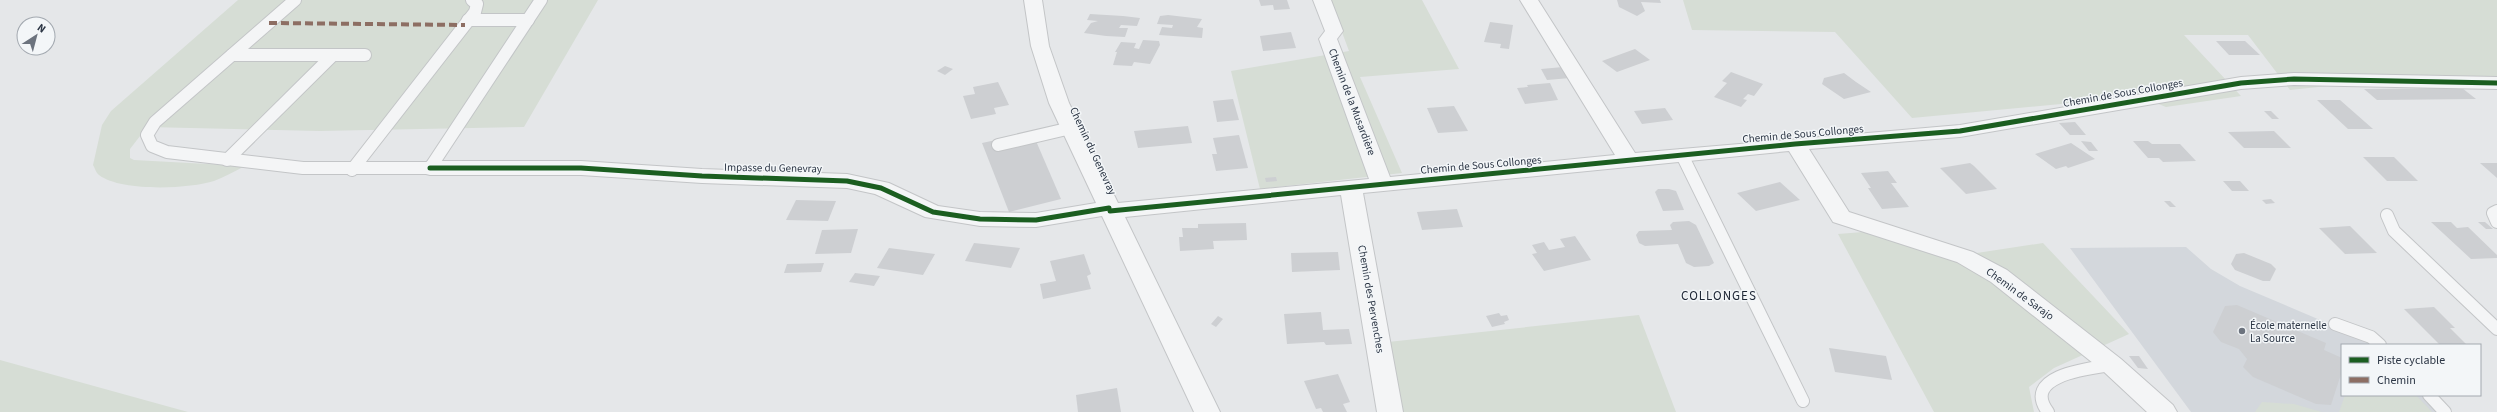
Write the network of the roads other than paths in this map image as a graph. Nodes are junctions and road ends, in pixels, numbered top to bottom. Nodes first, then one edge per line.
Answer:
1 (295, 0) edge
2 (472, 0) edge
3 (541, 0) edge
4 (1033, 0) edge
5 (1322, 0) edge
6 (1529, 0) edge
7 (468, 20) junction
8 (528, 20) junction
9 (232, 55) junction
10 (365, 55) dead end
11 (331, 57) junction
12 (2497, 83) edge
13 (1071, 128) junction
14 (1795, 144) junction
15 (998, 145) dead end
16 (1682, 155) junction
17 (227, 160) junction
18 (1629, 161) junction
19 (430, 168) junction
20 (352, 170) junction
21 (1382, 184) junction
22 (1350, 186) junction
23 (1109, 210) junction
24 (2497, 211) edge
25 (2387, 215) dead end
26 (2497, 222) edge
27 (2335, 324) dead end
28 (2497, 329) edge
29 (2379, 344) edge
30 (2112, 365) junction
31 (2430, 396) edge
32 (1803, 402) dead end
33 (1207, 412) edge
34 (1390, 412) edge
35 (2048, 412) edge
36 (2164, 412) edge
37 (2445, 412) edge

1 - 9 lane
2 - 7 lane
3 - 8 lane
4 - 13 street, Chemin du Genevray
5 - 21 street, Chemin de la Musardière
6 - 18 street
7 - 8 lane
7 - 20 lane
8 - 19 lane
9 - 11 lane
9 - 17 lane
10 - 11 lane
11 - 17 lane
12 - 14 street, Chemin de Sous Collonges
13 - 15 lane
13 - 23 street, Chemin du Genevray
14 - 16 street, Chemin de Sous Collonges
14 - 30 street, Chemin de Sarajo
16 - 18 street, Chemin de Sous Collonges
16 - 32 lane
17 - 20 lane
18 - 21 street, Chemin de Sous Collonges
19 - 20 lane
19 - 23 street, Impasse du Genevray
21 - 22 street, Chemin de Sous Collonges
22 - 23 street, Chemin de Sous Collonges
22 - 34 street, Chemin des Pervenches
23 - 33 street, Chemin du Genevray
24 - 26 lane
25 - 28 lane
27 - 29 lane
30 - 35 lane
30 - 36 street, Chemin de Sarajo
31 - 37 lane

